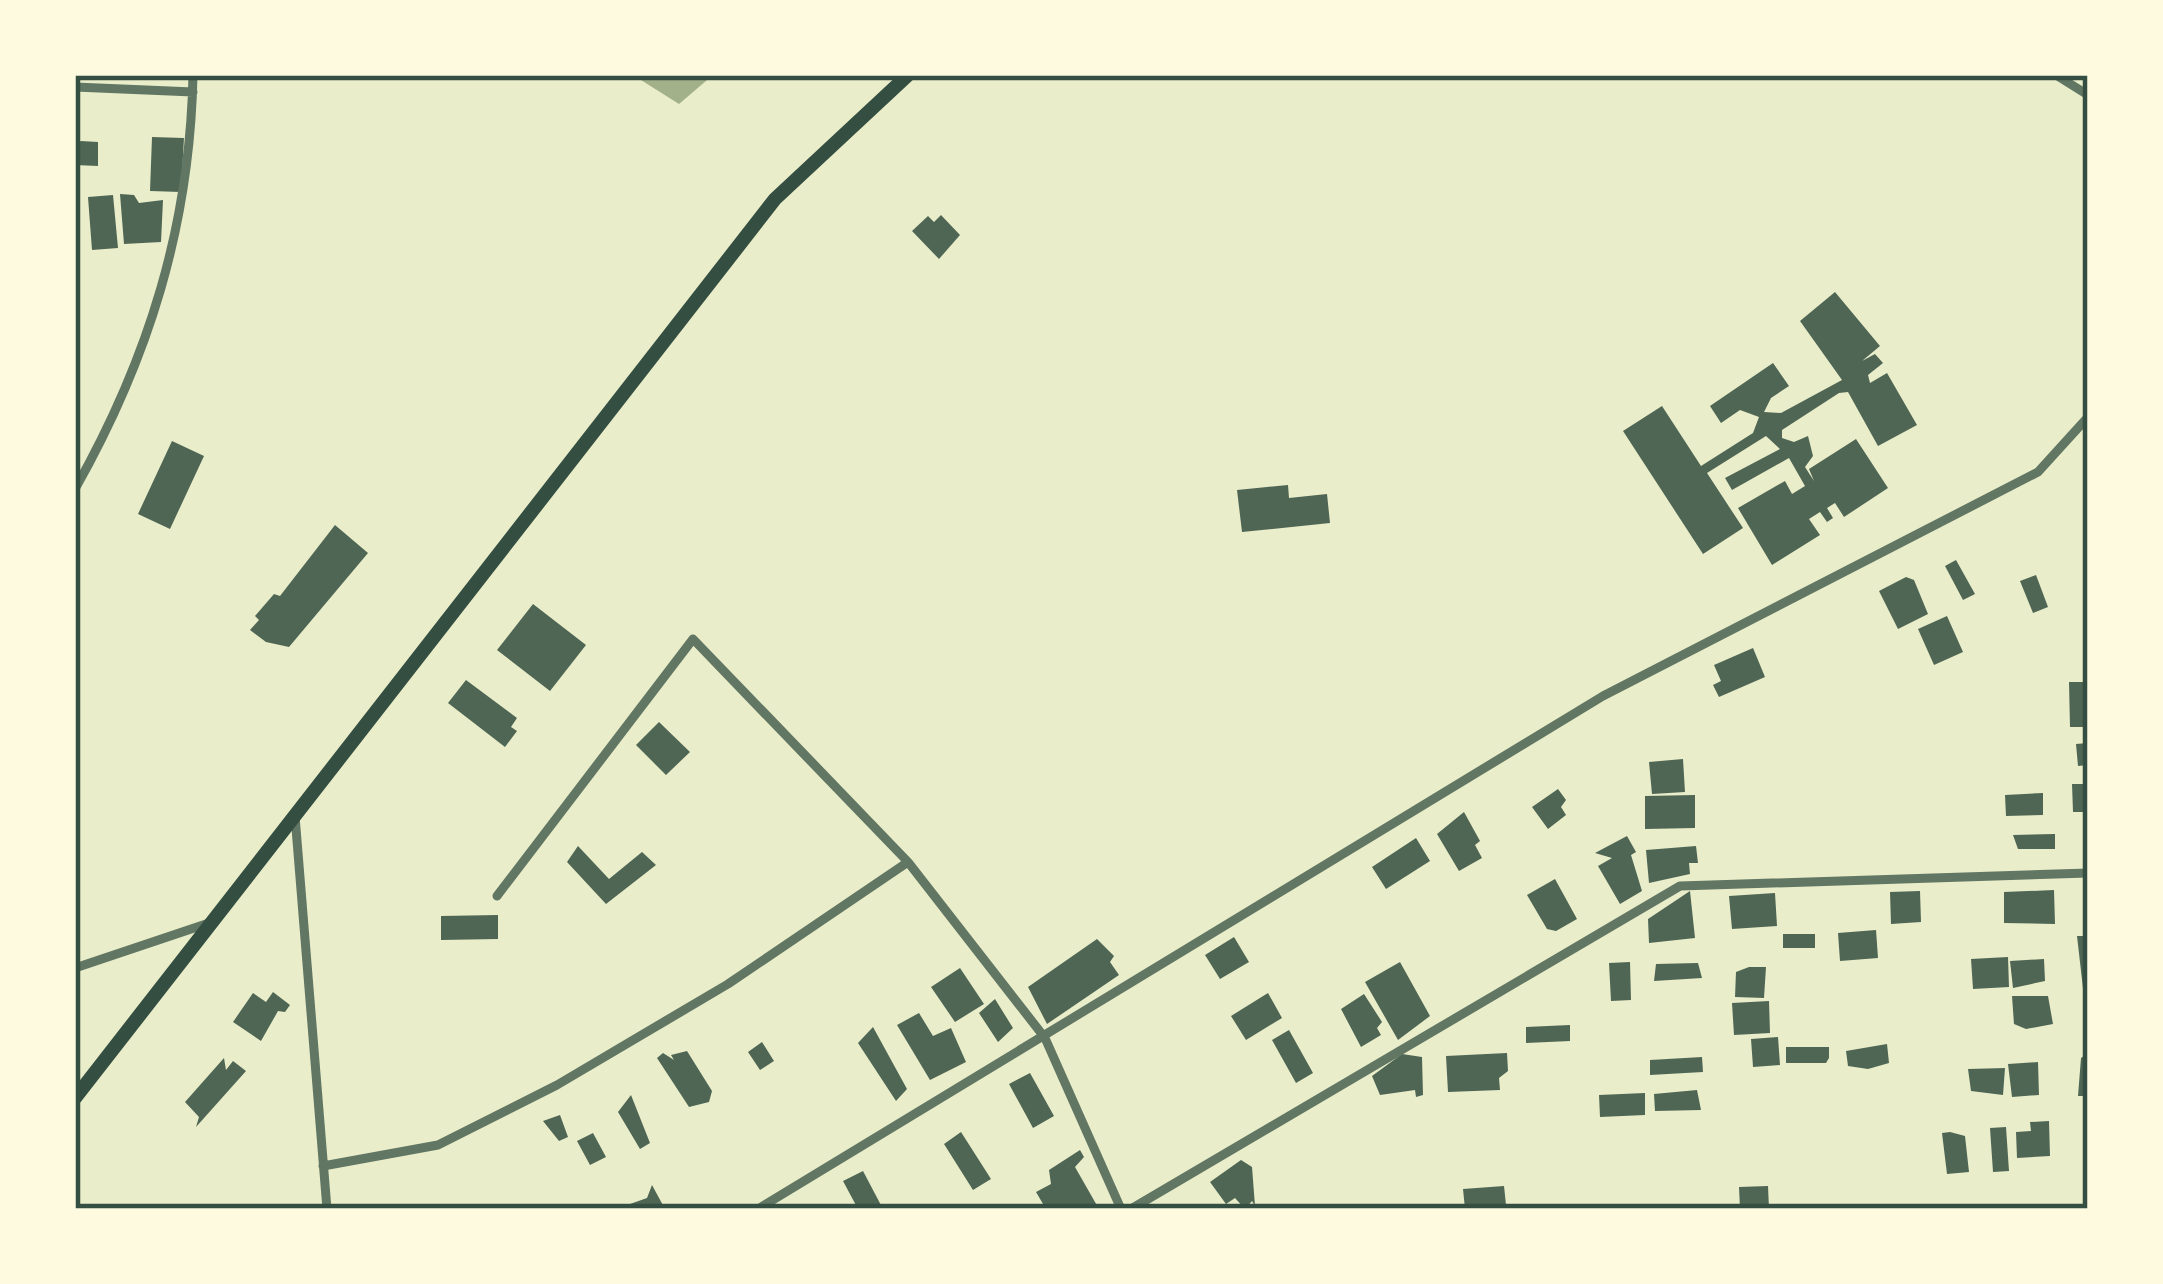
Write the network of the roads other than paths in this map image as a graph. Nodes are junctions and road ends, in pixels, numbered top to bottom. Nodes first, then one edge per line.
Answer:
1 (193, 75) edge
2 (908, 75) edge
3 (2056, 75) edge
4 (75, 87) edge
5 (193, 92) junction
6 (2088, 95) edge
7 (2088, 417) edge
8 (75, 489) edge
9 (295, 816) junction
10 (908, 862) junction
11 (2088, 873) edge
12 (497, 896) dead end
13 (212, 922) junction
14 (75, 968) edge
15 (1045, 1038) junction
16 (75, 1098) edge
17 (323, 1166) junction
18 (327, 1209) edge
19 (758, 1209) edge
20 (1121, 1209) edge
21 (1131, 1209) edge

1 - 5 street
2 - 9 main road
3 - 6 street
4 - 5 street
5 - 8 street
7 - 15 street
9 - 13 main road
9 - 17 street
10 - 12 street
10 - 15 street
10 - 17 street
11 - 21 street
13 - 14 street
13 - 16 main road
15 - 19 street
15 - 20 street
17 - 18 street

